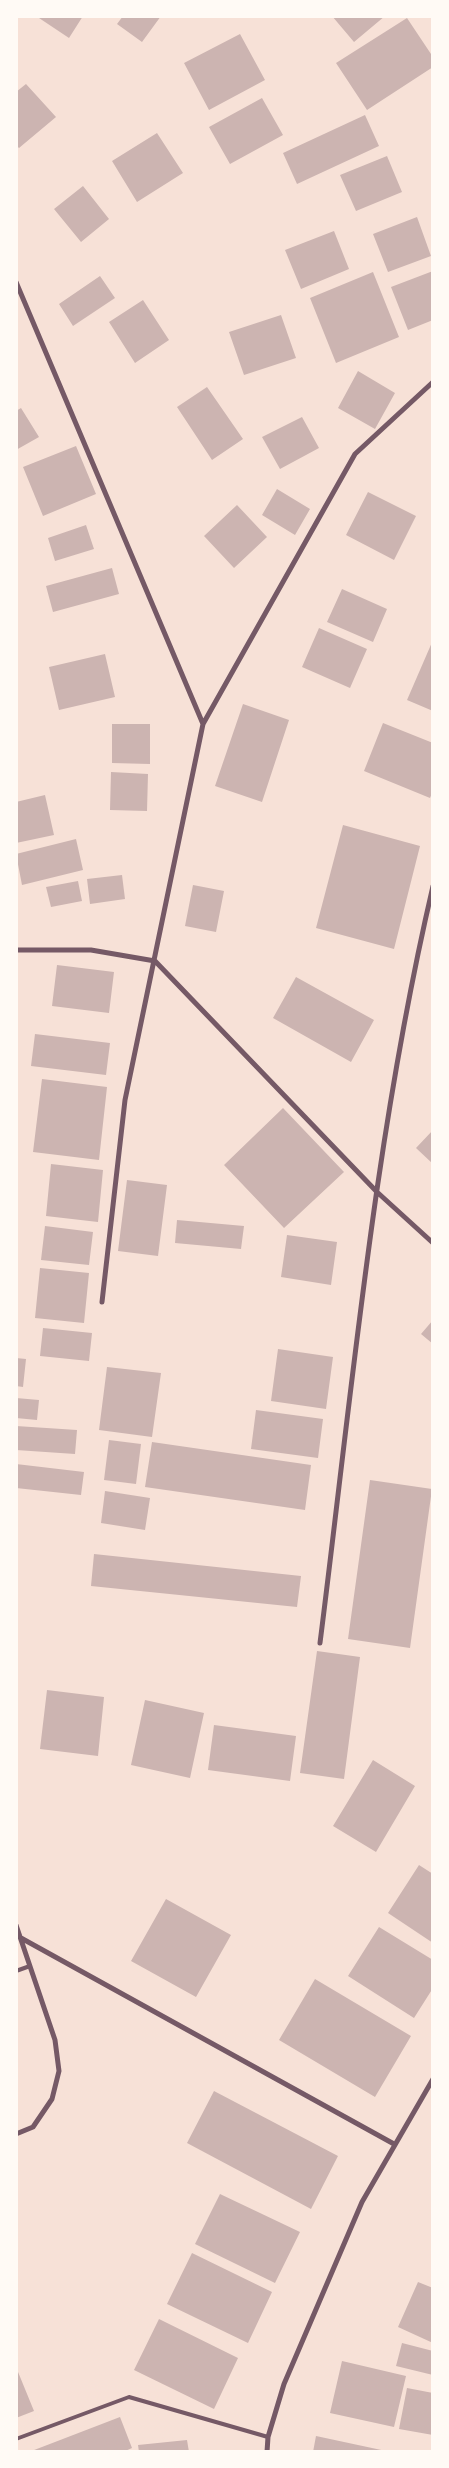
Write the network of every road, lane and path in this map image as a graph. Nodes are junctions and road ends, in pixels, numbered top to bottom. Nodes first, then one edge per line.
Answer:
1 (16, 282) edge
2 (433, 382) edge
3 (203, 724) junction
4 (433, 886) edge
5 (16, 950) edge
6 (155, 961) junction
7 (377, 1192) junction
8 (433, 1243) edge
9 (102, 1302) dead end
10 (320, 1643) dead end
11 (16, 1925) edge
12 (20, 1938) junction
13 (30, 1966) junction
14 (16, 1971) edge
15 (433, 2079) edge
16 (16, 2134) edge
17 (394, 2144) junction
18 (268, 2436) junction
19 (16, 2439) edge
20 (267, 2452) edge

1 - 3 street
2 - 3 street
3 - 6 street
4 - 7 street
5 - 6 street
6 - 7 street
6 - 9 street
7 - 8 street
7 - 10 street
11 - 12 street
12 - 13 street
12 - 17 street
13 - 14 lane
13 - 16 street
15 - 17 street
17 - 18 street
18 - 19 lane
18 - 20 street

